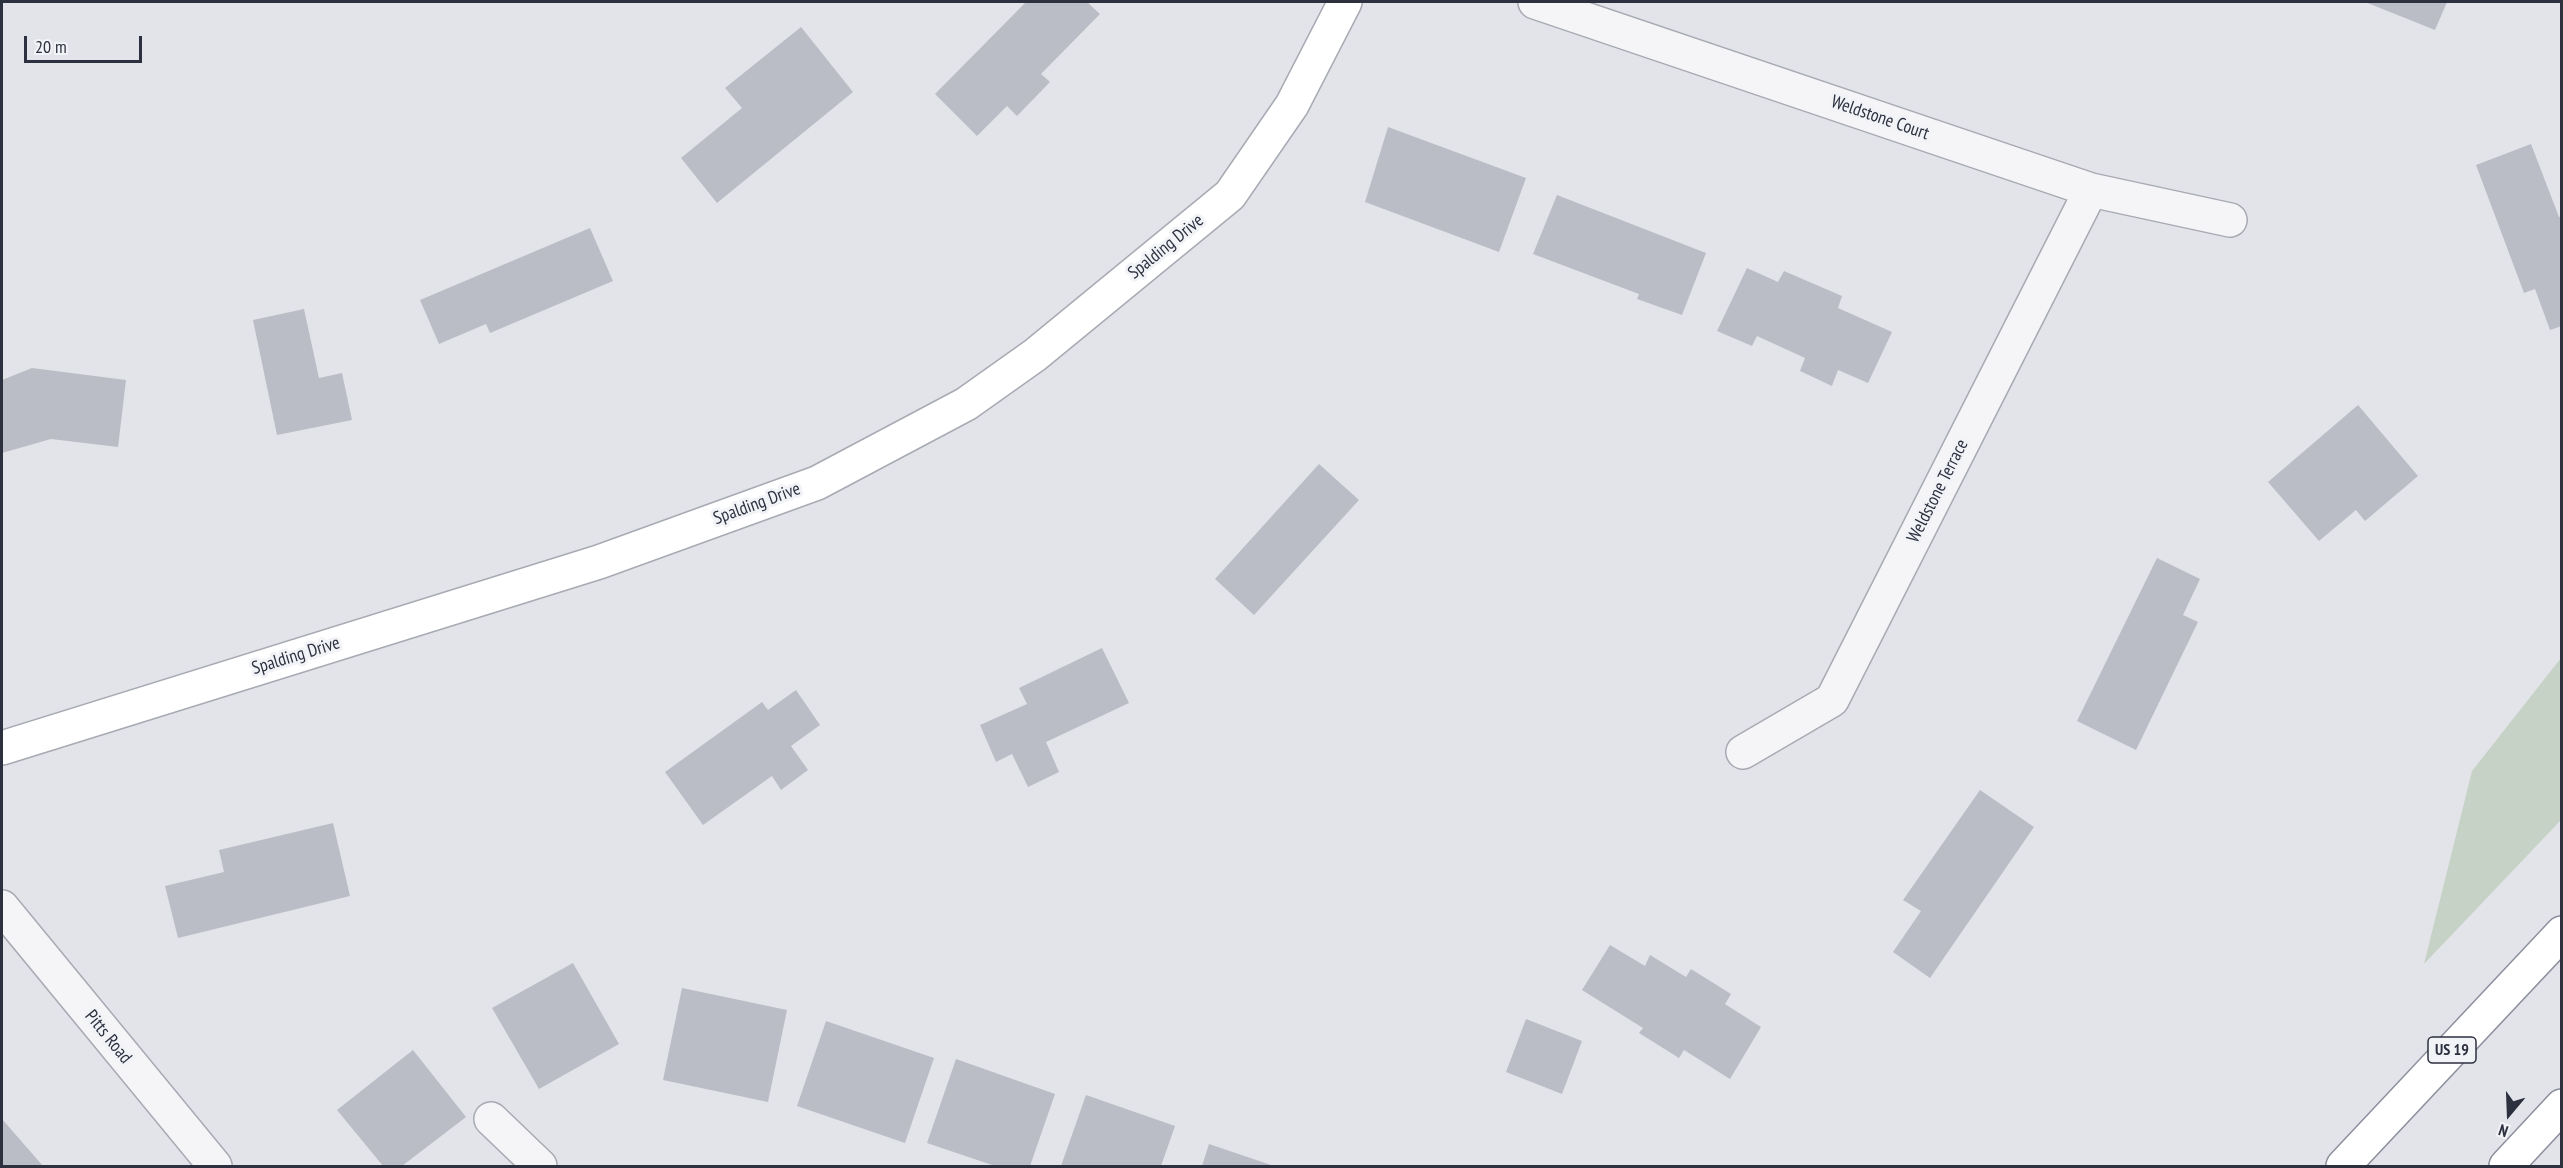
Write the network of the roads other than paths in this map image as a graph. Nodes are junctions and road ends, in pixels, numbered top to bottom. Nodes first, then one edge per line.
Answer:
1 (1346, 2) edge
2 (1535, 2) edge
3 (2091, 190) junction
4 (2230, 220) dead end
5 (2, 748) edge
6 (1743, 752) dead end
7 (2, 906) edge
8 (2562, 933) edge
9 (2562, 1106) edge
10 (490, 1119) dead end
11 (215, 1167) edge
12 (540, 1167) edge
13 (2343, 1167) edge
14 (2506, 1167) edge

1 - 5 main road, Spalding Drive
2 - 3 street, Weldstone Court
3 - 4 street, Weldstone Court
3 - 6 street, Weldstone Terrace
7 - 11 street, Pitts Road
8 - 13 main road, US 19
9 - 14 main road
10 - 12 street

